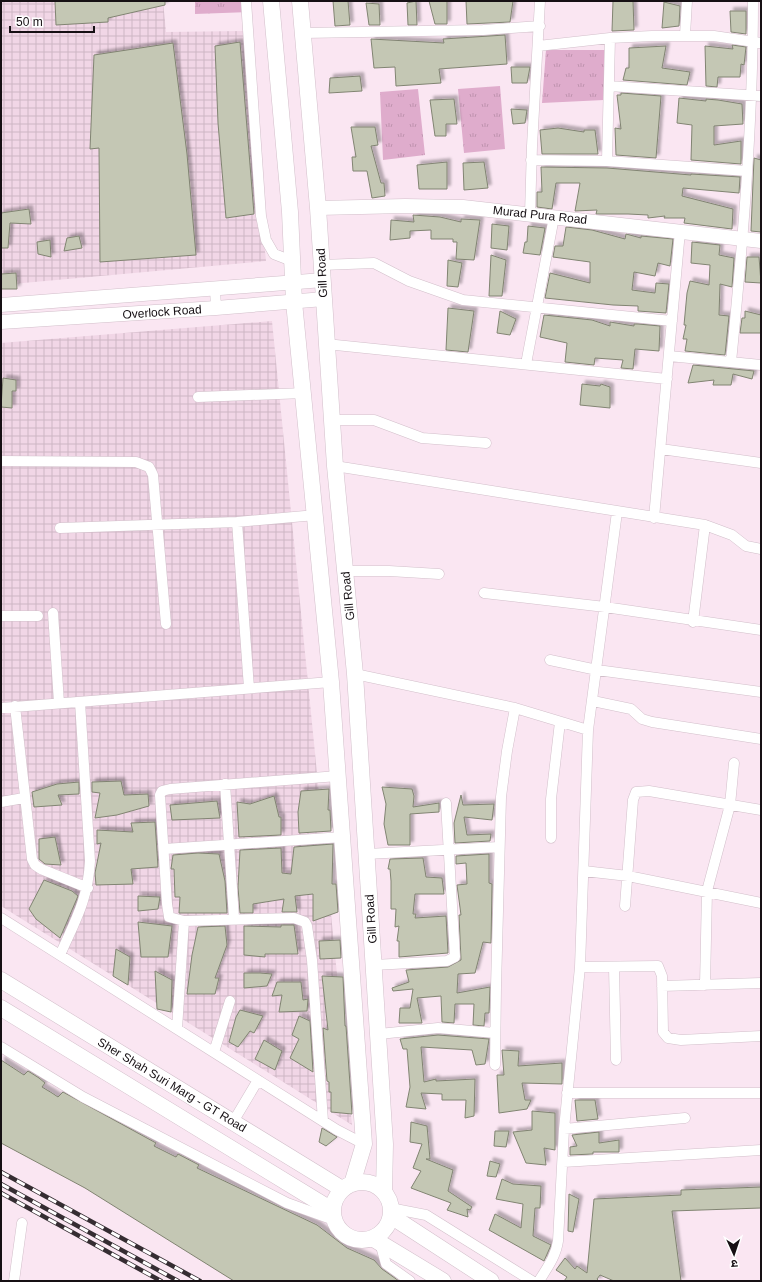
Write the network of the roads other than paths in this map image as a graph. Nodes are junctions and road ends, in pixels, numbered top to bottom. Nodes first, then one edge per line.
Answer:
1 (246, 1) edge
2 (271, 1) edge
3 (300, 1) edge
4 (540, 1) edge
5 (686, 1) edge
6 (753, 1) edge
7 (540, 26) junction
8 (303, 33) junction
9 (685, 35) junction
10 (610, 38) junction
11 (757, 42) edge
12 (538, 46) junction
13 (609, 86) junction
14 (756, 96) edge
15 (531, 160) junction
16 (607, 161) junction
17 (747, 171) junction
18 (318, 208) junction
19 (530, 214) junction
20 (554, 217) junction
21 (680, 231) junction
22 (743, 239) junction
23 (761, 241) edge
24 (292, 261) junction
25 (322, 273) junction
26 (293, 283) junction
27 (215, 289) junction
28 (91, 296) junction
29 (324, 299) junction
30 (294, 302) junction
31 (1, 305) edge
32 (216, 308) junction
33 (537, 309) junction
34 (92, 316) junction
35 (672, 321) junction
36 (1, 322) edge
37 (326, 344) junction
38 (669, 356) junction
39 (731, 362) junction
40 (526, 364) junction
41 (761, 365) edge
42 (667, 380) junction
43 (304, 393) junction
44 (198, 397) dead end
45 (332, 420) junction
46 (486, 443) dead end
47 (661, 449) junction
48 (1, 461) edge
49 (761, 463) edge
50 (335, 466) junction
51 (617, 512) junction
52 (316, 515) junction
53 (654, 518) junction
54 (237, 522) junction
55 (705, 525) junction
56 (158, 526) junction
57 (60, 528) dead end
58 (761, 549) edge
59 (345, 571) junction
60 (438, 574) dead end
61 (484, 593) dead end
62 (605, 607) junction
63 (53, 613) dead end
64 (1, 616) edge
65 (38, 616) dead end
66 (693, 622) junction
67 (166, 624) dead end
68 (761, 630) edge
69 (550, 660) dead end
70 (597, 670) junction
71 (355, 674) junction
72 (331, 682) junction
73 (249, 688) junction
74 (761, 692) edge
75 (593, 701) junction
76 (80, 702) junction
77 (59, 703) junction
78 (16, 706) junction
79 (1, 708) edge
80 (515, 708) junction
81 (560, 722) junction
82 (588, 730) junction
83 (761, 739) edge
84 (734, 763) dead end
85 (338, 776) junction
86 (225, 784) junction
87 (24, 798) junction
88 (1, 802) edge
89 (446, 803) dead end
90 (730, 805) junction
91 (761, 810) edge
92 (343, 837) junction
93 (551, 838) dead end
94 (230, 844) junction
95 (499, 847) junction
96 (448, 848) junction
97 (164, 849) junction
98 (367, 854) junction
99 (584, 871) junction
100 (628, 876) junction
101 (88, 888) junction
102 (707, 891) junction
103 (761, 903) edge
104 (624, 906) dead end
105 (1, 918) edge
106 (234, 918) junction
107 (184, 921) junction
108 (60, 955) junction
109 (374, 965) junction
110 (614, 966) junction
111 (580, 967) junction
112 (1, 980) edge
113 (761, 983) edge
114 (706, 985) junction
115 (662, 986) junction
116 (230, 1000) dead end
117 (1, 1008) edge
118 (178, 1029) junction
119 (496, 1033) junction
120 (379, 1034) junction
121 (761, 1036) edge
122 (1, 1047) edge
123 (214, 1052) junction
124 (616, 1060) dead end
125 (495, 1065) dead end
126 (258, 1080) junction
127 (567, 1093) junction
128 (761, 1093) edge
129 (685, 1118) dead end
130 (323, 1121) junction
131 (233, 1122) junction
132 (564, 1130) junction
133 (364, 1144) junction
134 (761, 1150) edge
135 (563, 1162) junction
136 (347, 1186) junction
137 (384, 1192) junction
138 (391, 1212) junction
139 (333, 1215) junction
140 (22, 1223) dead end
141 (376, 1241) junction
142 (14, 1281) edge
143 (410, 1281) edge
144 (443, 1281) edge
145 (491, 1281) edge
146 (532, 1281) edge
147 (539, 1281) edge

1 - 24 street
2 - 24 main road, Gill Road
3 - 8 main road, Gill Road
4 - 7 street
5 - 9 street
6 - 11 street
7 - 8 street
7 - 12 street
8 - 18 main road, Gill Road
9 - 10 street
9 - 11 street
10 - 12 street
10 - 13 street
11 - 14 street
12 - 15 street
13 - 14 street
13 - 16 street
14 - 17 street
15 - 16 street
15 - 19 street
16 - 17 street
17 - 22 street
18 - 19 street, Murad Pura Road
18 - 25 main road, Gill Road
19 - 20 street, Murad Pura Road
20 - 21 street, Murad Pura Road
20 - 33 street
21 - 22 street, Murad Pura Road
21 - 35 street
22 - 23 street, Murad Pura Road
22 - 39 street
24 - 26 main road, Gill Road
25 - 26 street, Overlock Road
25 - 29 main road, Gill Road
25 - 33 street
26 - 27 street, Overlock Road
26 - 30 main road, Gill Road
27 - 28 street, Overlock Road
27 - 32 street
28 - 31 street, Overlock Road
28 - 34 street
29 - 30 street, Overlock Road
29 - 37 main road, Gill Road
30 - 32 street, Overlock Road
30 - 43 main road, Gill Road
32 - 34 street, Overlock Road
33 - 35 street
33 - 40 street
34 - 36 street, Overlock Road
35 - 38 street
37 - 40 street
37 - 45 main road, Gill Road
38 - 39 street
38 - 42 street
39 - 41 street
40 - 42 street
42 - 47 street
43 - 44 street
43 - 52 main road, Gill Road
45 - 46 street
45 - 50 main road, Gill Road
47 - 49 street
47 - 53 street
48 - 56 street
50 - 51 street
50 - 59 main road, Gill Road
51 - 53 street
51 - 62 street
52 - 54 street
52 - 72 main road, Gill Road
53 - 55 street
54 - 56 street
54 - 73 street
55 - 58 street
55 - 66 street
56 - 57 street
56 - 67 street
59 - 60 street
59 - 71 main road, Gill Road
61 - 62 street
62 - 66 street
62 - 70 street
63 - 77 street
64 - 65 street
66 - 68 street
69 - 70 street
70 - 74 street
70 - 75 street
71 - 80 street
71 - 98 main road, Gill Road
72 - 73 street
72 - 85 main road, Gill Road
73 - 76 street
75 - 82 street
75 - 83 street
76 - 77 street
76 - 101 street
77 - 78 street
78 - 79 street
78 - 87 street
80 - 81 street
80 - 95 street
81 - 82 street
81 - 93 street
82 - 99 street
84 - 90 street
85 - 86 street
85 - 92 main road, Gill Road
86 - 94 street
86 - 97 street
87 - 88 street
87 - 101 street
89 - 96 street
90 - 91 street
90 - 100 street
90 - 102 street
92 - 94 street
92 - 133 main road, Gill Road
94 - 97 street
94 - 106 street
95 - 96 street
95 - 119 street
96 - 98 street
96 - 109 street
97 - 107 street
98 - 109 main road, Gill Road
99 - 100 street
99 - 111 street
100 - 102 street
100 - 104 street
101 - 108 street
102 - 103 street
102 - 114 street
105 - 108 street
106 - 107 street
106 - 130 street
107 - 118 street
108 - 118 street
109 - 120 main road, Gill Road
110 - 111 street
110 - 115 street
110 - 124 street
111 - 127 street
112 - 131 main road, Sher Shah Suri Marg - GT Road
113 - 114 street
114 - 115 street
115 - 121 street
116 - 123 street
117 - 139 main road, Sher Shah Suri Marg - GT Road
118 - 123 street
119 - 120 street
119 - 125 street
120 - 137 main road, Gill Road
122 - 139 street
123 - 126 street
126 - 130 street
126 - 131 street
127 - 128 street
127 - 132 street
129 - 132 street
130 - 133 street
131 - 136 main road, Sher Shah Suri Marg - GT Road
132 - 135 street
133 - 136 main road, Gill Road
134 - 135 street
135 - 147 street
136 - 137 main road
136 - 139 main road
137 - 138 main road
138 - 141 main road
138 - 145 main road
138 - 146 street
139 - 141 main road, Sher Shah Suri Marg - GT Road
140 - 142 street
141 - 143 street
141 - 144 main road

